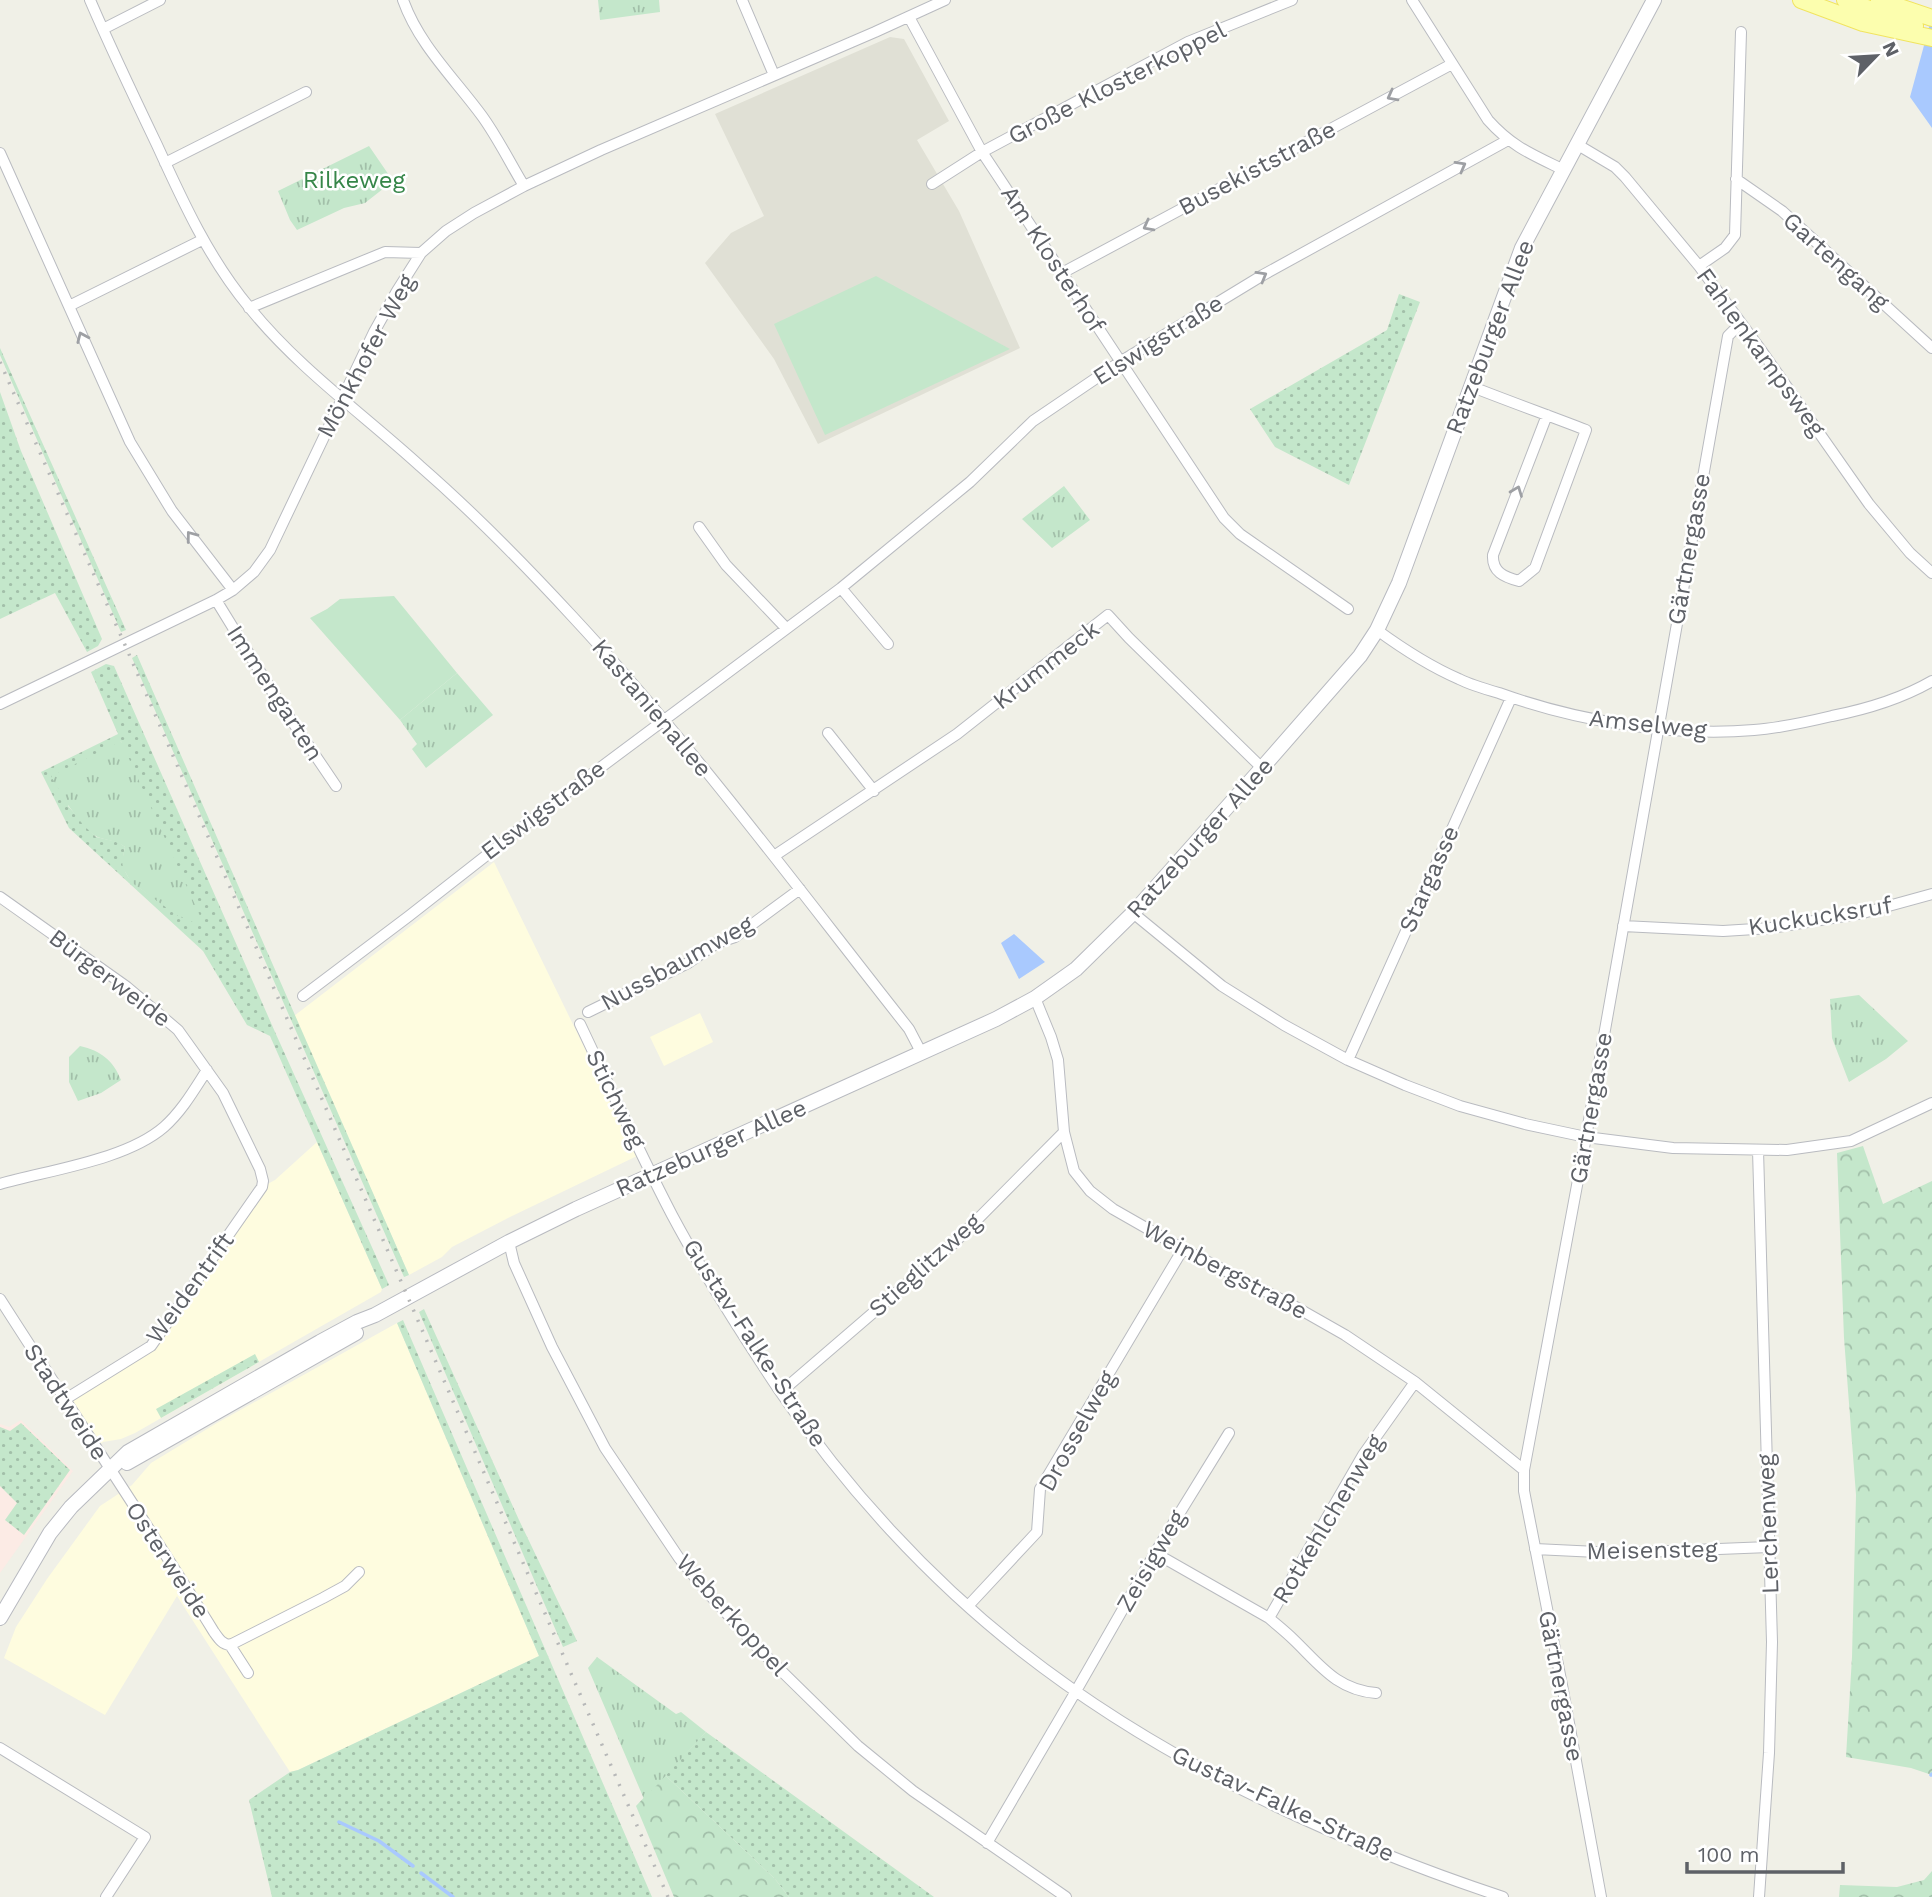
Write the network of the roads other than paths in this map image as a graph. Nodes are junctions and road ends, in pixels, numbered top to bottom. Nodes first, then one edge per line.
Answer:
1 (90, 0) edge
2 (160, 0) edge
3 (404, 0) edge
4 (742, 0) edge
5 (945, 0) edge
6 (1292, 0) edge
7 (1412, 0) edge
8 (1654, 0) edge
9 (1801, 0) edge
10 (1845, 0) edge
11 (1879, 0) edge
12 (1906, 0) edge
13 (1932, 12) edge
14 (909, 17) junction
15 (1932, 18) edge
16 (103, 29) junction
17 (1741, 32) dead end
18 (1932, 32) edge
19 (1932, 38) edge
20 (1452, 64) junction
21 (774, 75) junction
22 (306, 92) dead end
23 (1508, 140) junction
24 (1578, 145) junction
25 (982, 152) junction
26 (0, 153) edge
27 (165, 163) junction
28 (1564, 170) junction
29 (1736, 179) junction
30 (932, 184) dead end
31 (524, 186) junction
32 (202, 240) junction
33 (421, 253) junction
34 (1699, 266) junction
35 (1062, 273) junction
36 (69, 306) junction
37 (249, 308) junction
38 (1741, 323) junction
39 (1932, 348) edge
40 (1120, 362) junction
41 (1470, 386) junction
42 (343, 399) junction
43 (1547, 415) junction
44 (699, 527) dead end
45 (1932, 573) edge
46 (841, 588) junction
47 (233, 590) junction
48 (216, 600) junction
49 (1348, 609) dead end
50 (786, 628) junction
51 (1377, 630) junction
52 (887, 644) dead end
53 (1932, 681) edge
54 (1511, 698) junction
55 (0, 704) edge
56 (663, 719) junction
57 (1657, 728) junction
58 (828, 733) dead end
59 (1262, 768) junction
60 (335, 786) dead end
61 (874, 791) junction
62 (774, 856) junction
63 (800, 889) junction
64 (1932, 894) edge
65 (0, 897) edge
66 (1133, 913) junction
67 (1623, 926) junction
68 (303, 996) dead end
69 (1035, 998) junction
70 (588, 1012) dead end
71 (580, 1024) dead end
72 (921, 1052) junction
73 (1348, 1060) junction
74 (207, 1070) junction
75 (1932, 1103) edge
76 (1064, 1132) junction
77 (1586, 1138) junction
78 (1758, 1150) junction
79 (652, 1175) junction
80 (0, 1184) edge
81 (241, 1216) joint
82 (509, 1242) junction
83 (1183, 1249) junction
84 (0, 1299) edge
85 (1415, 1382) junction
86 (781, 1392) junction
87 (64, 1399) junction
88 (1229, 1433) dead end
89 (110, 1470) junction
90 (1524, 1470) junction
91 (1769, 1547) junction
92 (1535, 1549) junction
93 (1155, 1553) junction
94 (359, 1572) dead end
95 (968, 1606) junction
96 (0, 1618) edge
97 (1269, 1618) junction
98 (230, 1645) junction
99 (248, 1673) dead end
100 (1076, 1691) junction
101 (1376, 1693) dead end
102 (0, 1748) edge
103 (987, 1843) junction
104 (106, 1897) edge
105 (1066, 1897) edge
106 (1503, 1897) edge
107 (1601, 1897) edge
108 (1759, 1897) edge

1 - 16 street, Kastanienallee
2 - 16 street
3 - 31 street
4 - 21 street
5 - 14 street, Mönkhofer Weg
6 - 25 street, Große Klosterkoppel
7 - 20 street
8 - 24 main road, Ratzeburger Allee
9 - 19 main road
10 - 18 main road
11 - 15 main road
12 - 13 main road
14 - 21 street, Mönkhofer Weg
14 - 25 street, Am Klosterhof
16 - 27 street, Kastanienallee
17 - 29 street
20 - 23 street
20 -> 35 street, Busekiststraße
21 - 31 street, Mönkhofer Weg
22 - 27 street
23 - 28 street
40 -> 23 street, Elswigstraße
24 - 28 main road, Ratzeburger Allee
24 - 34 street, Fahlenkampsweg
25 - 30 street
25 - 35 street, Am Klosterhof
26 - 36 street
27 - 32 street, Kastanienallee
28 - 41 main road, Ratzeburger Allee
29 - 34 street
29 - 39 street, Gartengang
31 - 33 street, Mönkhofer Weg
32 - 36 street
32 - 37 street, Kastanienallee
33 - 37 street
33 - 42 street, Mönkhofer Weg
34 - 38 street, Fahlenkampsweg
35 - 40 street, Am Klosterhof
47 -> 36 street
37 - 42 street, Kastanienallee
38 - 45 street, Fahlenkampsweg
38 - 57 street, Gärtnergasse
40 - 46 street, Elswigstraße
40 - 49 street, Am Klosterhof
41 - 43 street
41 - 51 main road, Ratzeburger Allee
42 - 47 street, Mönkhofer Weg
42 - 56 street, Kastanienallee
43 -> 43 street
44 - 50 street
46 - 50 street, Elswigstraße
46 - 52 street
47 - 48 street, Mönkhofer Weg
48 - 55 street, Mönkhofer Weg
48 - 60 street, Immengarten
50 - 56 street, Elswigstraße
51 - 54 street, Amselweg
51 - 59 main road, Ratzeburger Allee
53 - 57 street, Amselweg
54 - 57 street, Amselweg
54 - 73 street, Stargasse
56 - 62 street, Kastanienallee
56 - 68 street, Elswigstraße
57 - 67 street, Gärtnergasse
58 - 61 street
59 - 61 street, Krummeck
59 - 66 main road, Ratzeburger Allee
61 - 62 street, Krummeck
62 - 63 street, Kastanienallee
63 - 70 street, Nussbaumweg
63 - 72 street, Kastanienallee
64 - 67 street, Kuckucksruf
65 - 74 street, Bürgerweide
66 - 69 main road, Ratzeburger Allee
66 - 73 street
67 - 77 street, Gärtnergasse
69 - 72 main road, Ratzeburger Allee
69 - 76 street, Weinbergstraße
71 - 79 street, Stichweg
72 - 79 main road, Ratzeburger Allee
73 - 77 street
74 - 80 street
74 - 81 street, Bürgerweide
75 - 78 street
76 - 83 street, Weinbergstraße
76 - 86 street, Stieglitzweg
77 - 78 street
77 - 90 street, Gärtnergasse
78 - 91 street, Lerchenweg
79 - 82 main road, Ratzeburger Allee
79 - 86 street, Gustav-Falke-Straße
81 - 87 street, Weidentrift
82 - 89 main road, Ratzeburger Allee
82 - 103 street, Weberkoppel
83 - 85 street, Weinbergstraße
83 - 95 street, Drosselweg
84 - 87 street, Stadtweide
85 - 90 street, Weinbergstraße
85 - 97 street, Rotkehlchenweg
86 - 95 street, Gustav-Falke-Straße
87 - 89 street, Stadtweide
88 - 93 street, Zeisigweg
89 - 96 main road, Ratzeburger Allee
89 - 98 street, Osterweide
90 - 92 street, Gärtnergasse
91 - 92 street, Meisensteg
91 - 108 street, Lerchenweg
92 - 107 street, Gärtnergasse
93 - 97 street, Rotkehlchenweg
93 - 100 street, Zeisigweg
94 - 98 street
95 - 100 street, Gustav-Falke-Straße
97 - 101 street
98 - 99 street, Osterweide
100 - 103 street, Zeisigweg
100 - 106 street, Gustav-Falke-Straße
102 - 104 street
103 - 105 street, Weberkoppel

